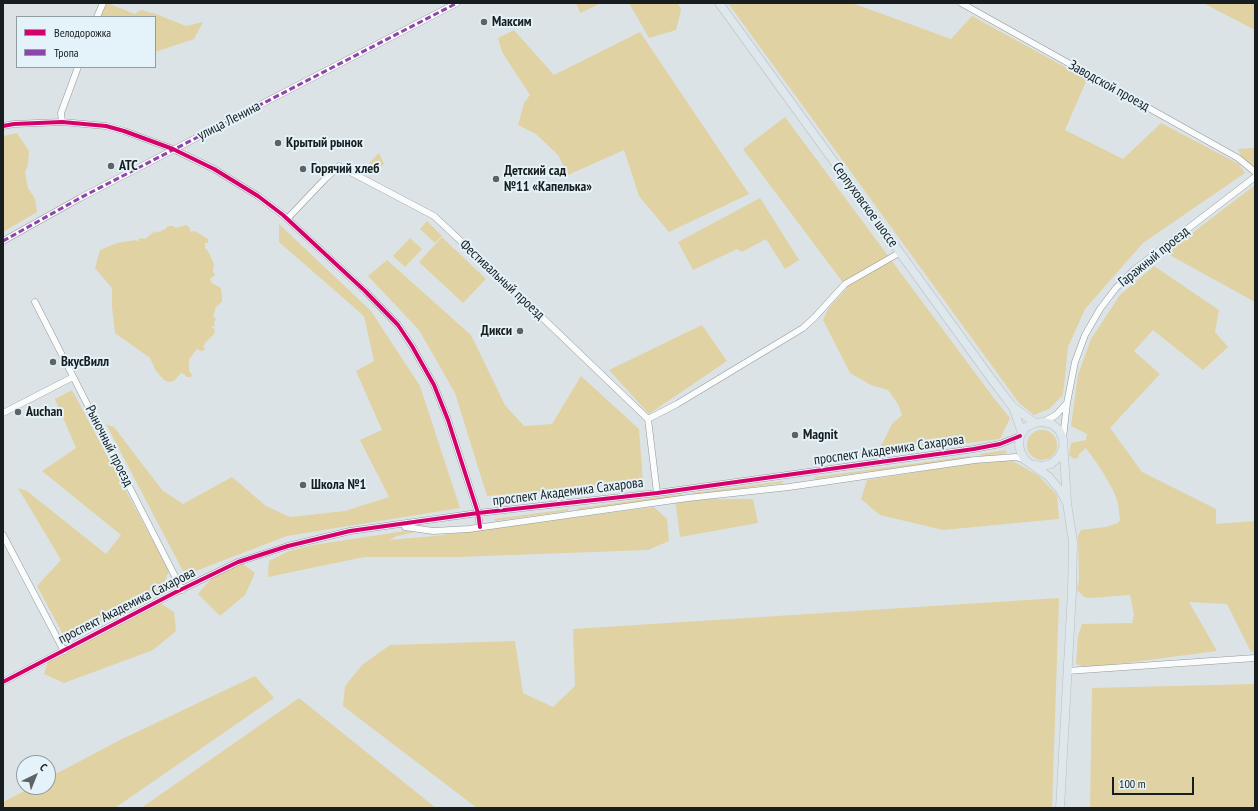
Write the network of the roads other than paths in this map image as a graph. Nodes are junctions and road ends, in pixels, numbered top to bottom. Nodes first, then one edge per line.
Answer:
1 (103, 3) edge
2 (457, 3) edge
3 (719, 3) edge
4 (961, 3) edge
5 (97, 16) edge
6 (78, 68) edge
7 (62, 122) junction
8 (3, 126) edge
9 (173, 149) junction
10 (1255, 172) edge
11 (1255, 177) edge
12 (287, 219) junction
13 (3, 240) edge
14 (899, 253) junction
15 (34, 302) dead end
16 (73, 377) junction
17 (1067, 403) junction
18 (1012, 406) junction
19 (3, 413) edge
20 (648, 419) junction
21 (1039, 422) junction
22 (1021, 434) junction
23 (1063, 443) junction
24 (974, 449) junction
25 (975, 460) junction
26 (1025, 460) junction
27 (1035, 465) junction
28 (787, 476) junction
29 (789, 486) junction
30 (686, 488) junction
31 (657, 493) junction
32 (688, 498) junction
33 (572, 502) junction
34 (1067, 503) junction
35 (478, 513) junction
36 (573, 514) junction
37 (398, 525) junction
38 (480, 527) junction
39 (3, 535) edge
40 (182, 590) junction
41 (64, 651) junction
42 (1255, 658) edge
43 (1067, 670) junction
44 (3, 682) edge
45 (1060, 808) edge

1 - 5 street
2 - 9 street, улица Ленина
3 - 14 main road, Серпуховское шоссе
4 - 10 street, Заводской проезд
6 - 7 street
7 - 8 street
7 - 9 street
9 - 12 street
9 - 13 street, улица Ленина
11 - 17 street, Гаражный проезд
12 - 20 street, Фестивальный проезд
12 - 35 street
14 - 18 main road, Серпуховское шоссе
14 - 20 street
15 - 16 street, Рыночный проезд
16 - 19 street
16 - 40 street, Рыночный проезд
17 - 21 street
17 - 23 street, Гаражный проезд
18 - 21 main road
18 - 22 main road
20 - 31 street
21 - 22 main road
21 - 23 main road
22 - 24 street, проспект Академика Сахарова
22 - 26 main road
23 - 27 main road
23 - 34 main road
24 - 25 street
24 - 28 street, проспект Академика Сахарова
25 - 26 street, проспект Академика Сахарова
25 - 29 street, проспект Академика Сахарова
26 - 27 main road
27 - 34 main road
28 - 29 street
28 - 30 street, проспект Академика Сахарова
29 - 32 street, проспект Академика Сахарова
30 - 31 street, проспект Академика Сахарова
30 - 32 street
31 - 33 street, проспект Академика Сахарова
32 - 36 street, проспект Академика Сахарова
33 - 35 street, проспект Академика Сахарова
33 - 36 street
34 - 43 main road
35 - 37 street, проспект Академика Сахарова
35 - 38 street
36 - 38 street, проспект Академика Сахарова
37 - 38 street, проспект Академика Сахарова
37 - 40 street, проспект Академика Сахарова
39 - 41 street
40 - 41 street, проспект Академика Сахарова
41 - 44 street, проспект Академика Сахарова
42 - 43 street
43 - 45 main road

